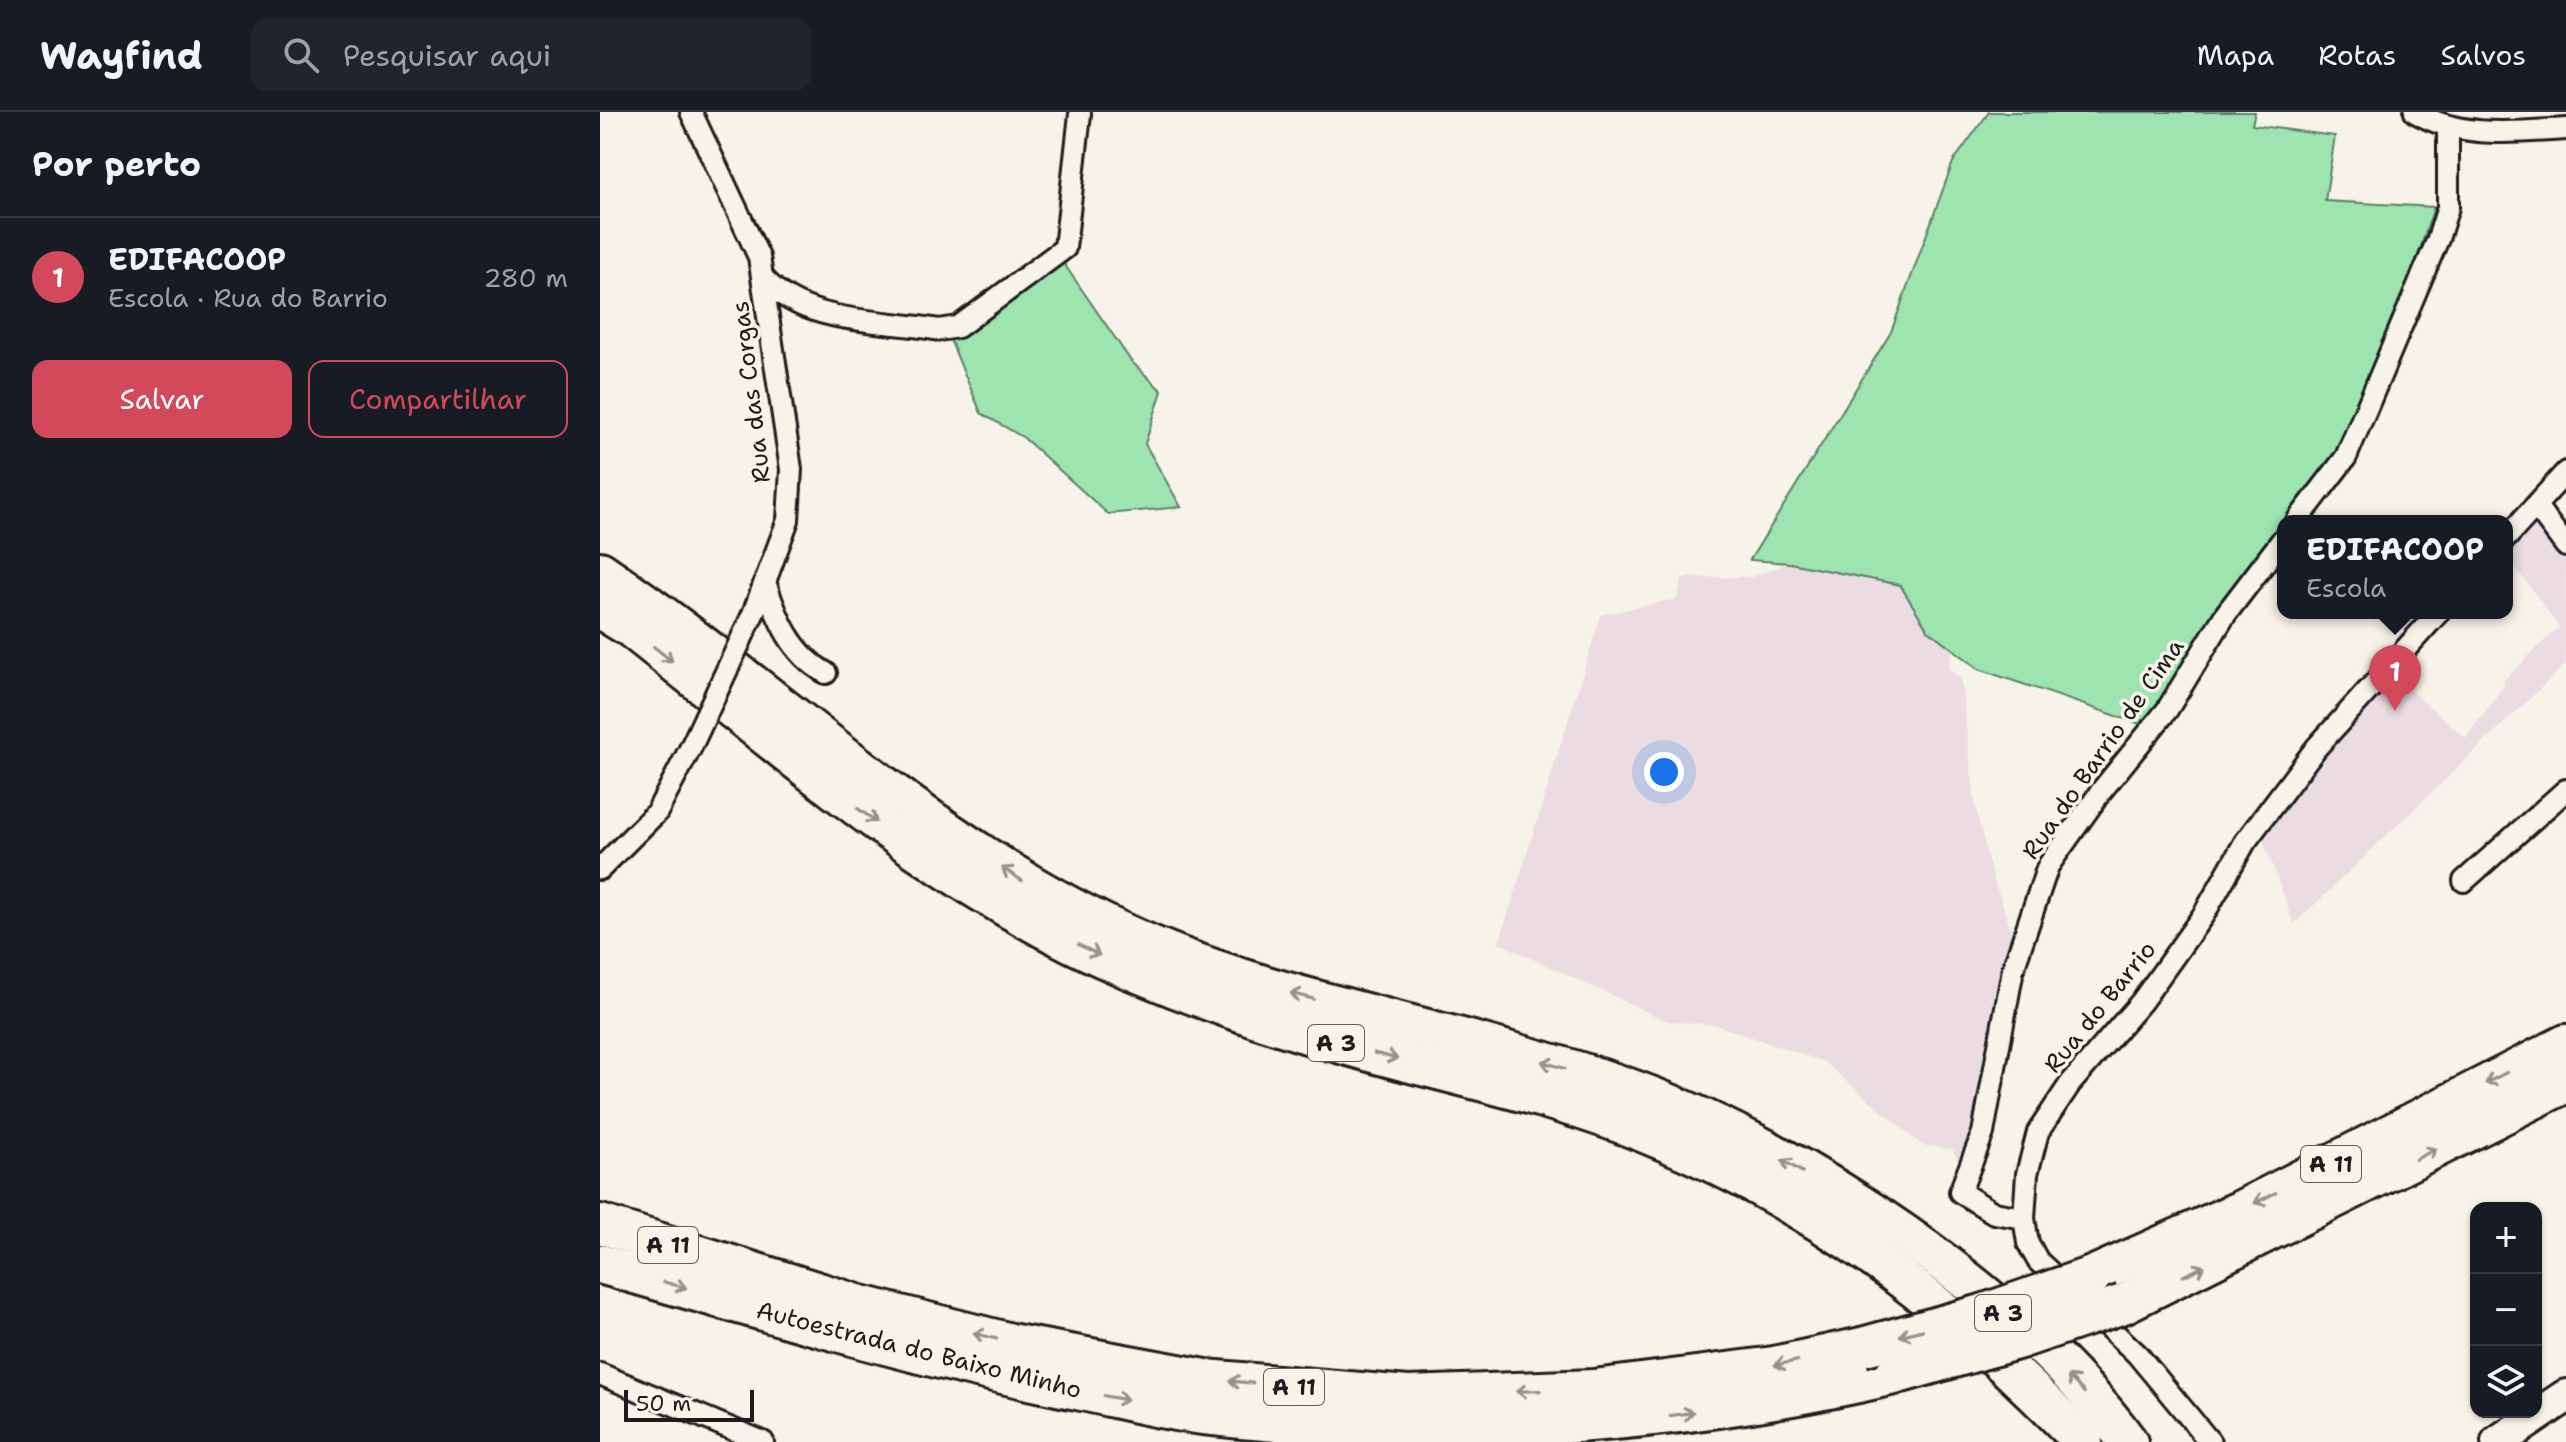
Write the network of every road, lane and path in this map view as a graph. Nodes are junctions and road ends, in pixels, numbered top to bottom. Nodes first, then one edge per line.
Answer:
1 (691, 112) edge
2 (2415, 112) edge
3 (1080, 114) edge
4 (2448, 126) junction
5 (2566, 129) edge
6 (764, 279) junction
7 (2566, 472) edge
8 (2536, 506) junction
9 (2302, 515) edge
10 (2513, 531) edge
11 (2566, 546) edge
12 (2277, 547) edge
13 (600, 571) edge
14 (765, 582) junction
15 (600, 609) edge
16 (2433, 619) edge
17 (826, 673) dead end
18 (2566, 790) edge
19 (600, 869) edge
20 (2464, 881) dead end
21 (2566, 1044) edge
22 (2566, 1083) edge
23 (2024, 1218) junction
24 (600, 1224) edge
25 (600, 1264) edge
26 (600, 1374) edge
27 (2566, 1396) edge
28 (763, 1442) edge
29 (2083, 1442) edge
30 (2128, 1442) edge
31 (2210, 1442) edge
32 (2498, 1442) edge

1 - 6 street, Rua das Corgas
2 - 4 street
3 - 6 street
4 - 5 street
4 - 9 street
6 - 14 street, Rua das Corgas
7 - 8 street
8 - 10 street
8 - 11 street
12 - 23 street, Rua do Barrio de Cima
30 -> 13 highway, A 3
14 - 17 street
14 - 19 street, Rua das Corgas, bridge
15 -> 29 highway, A 3
16 - 23 street, Rua do Barrio
18 - 20 street
21 -> 24 highway, Autoestrada do Baixo Minho / A 11, bridge
25 -> 22 highway, Autoestrada do Baixo Minho / A 11, bridge
23 - 31 street, Rua do Barrio
26 - 28 street
27 - 32 main road

